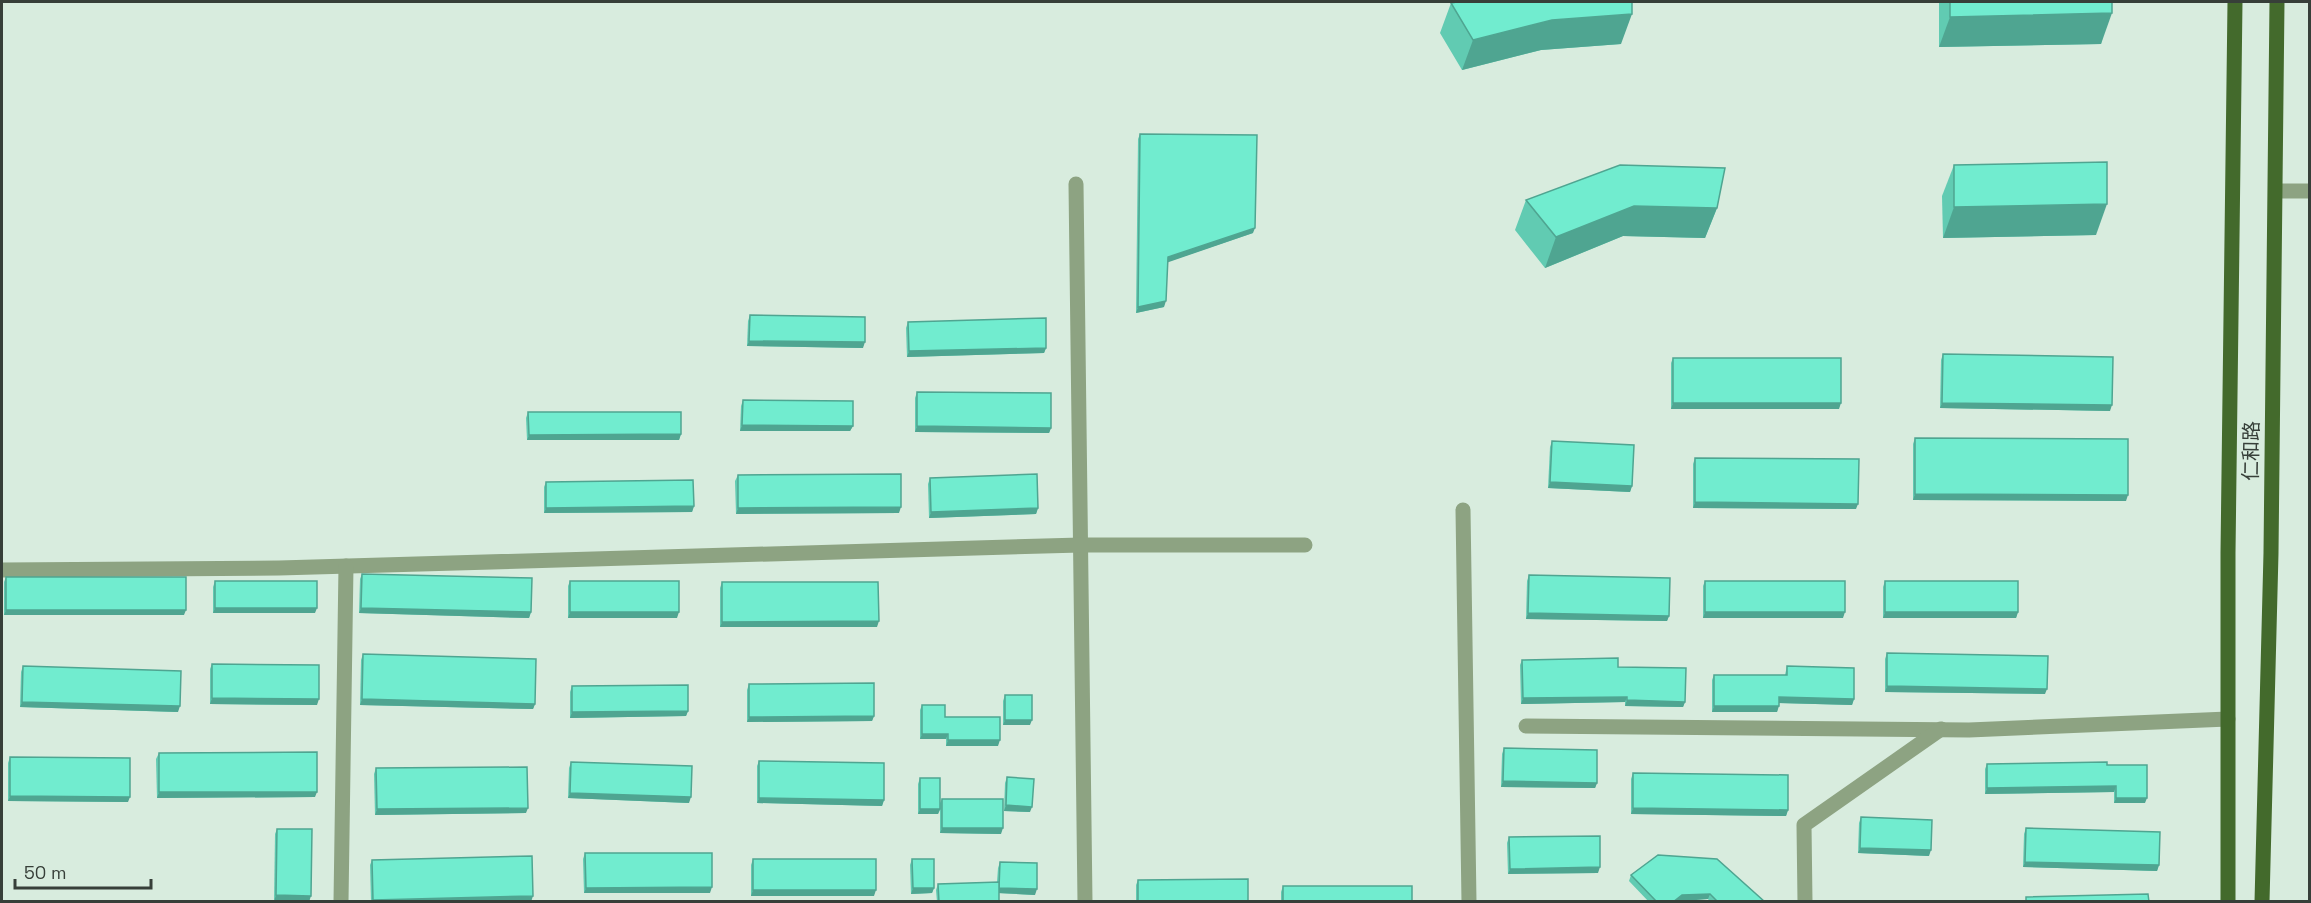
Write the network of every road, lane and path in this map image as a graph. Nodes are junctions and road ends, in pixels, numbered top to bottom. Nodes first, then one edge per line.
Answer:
1 (2235, 2) edge
2 (2277, 2) edge
3 (1076, 184) dead end
4 (2276, 191) junction
5 (2310, 191) edge
6 (1463, 510) dead end
7 (1081, 544) junction
8 (1305, 545) dead end
9 (346, 566) junction
10 (2, 570) edge
11 (2228, 719) junction
12 (1526, 726) dead end
13 (1941, 729) junction
14 (341, 902) edge
15 (1085, 902) edge
16 (1469, 902) edge
17 (1805, 902) edge
18 (2228, 902) edge
19 (2262, 902) edge

1 - 11 main road, 仁和路
2 - 4 main road, 仁和路
3 - 7 street
4 - 5 street
4 - 19 main road, 仁和路
6 - 16 street
7 - 8 street
7 - 9 street
7 - 15 street
9 - 10 street
9 - 14 street
11 - 13 street
11 - 18 main road, 仁和路
12 - 13 street
13 - 17 street

